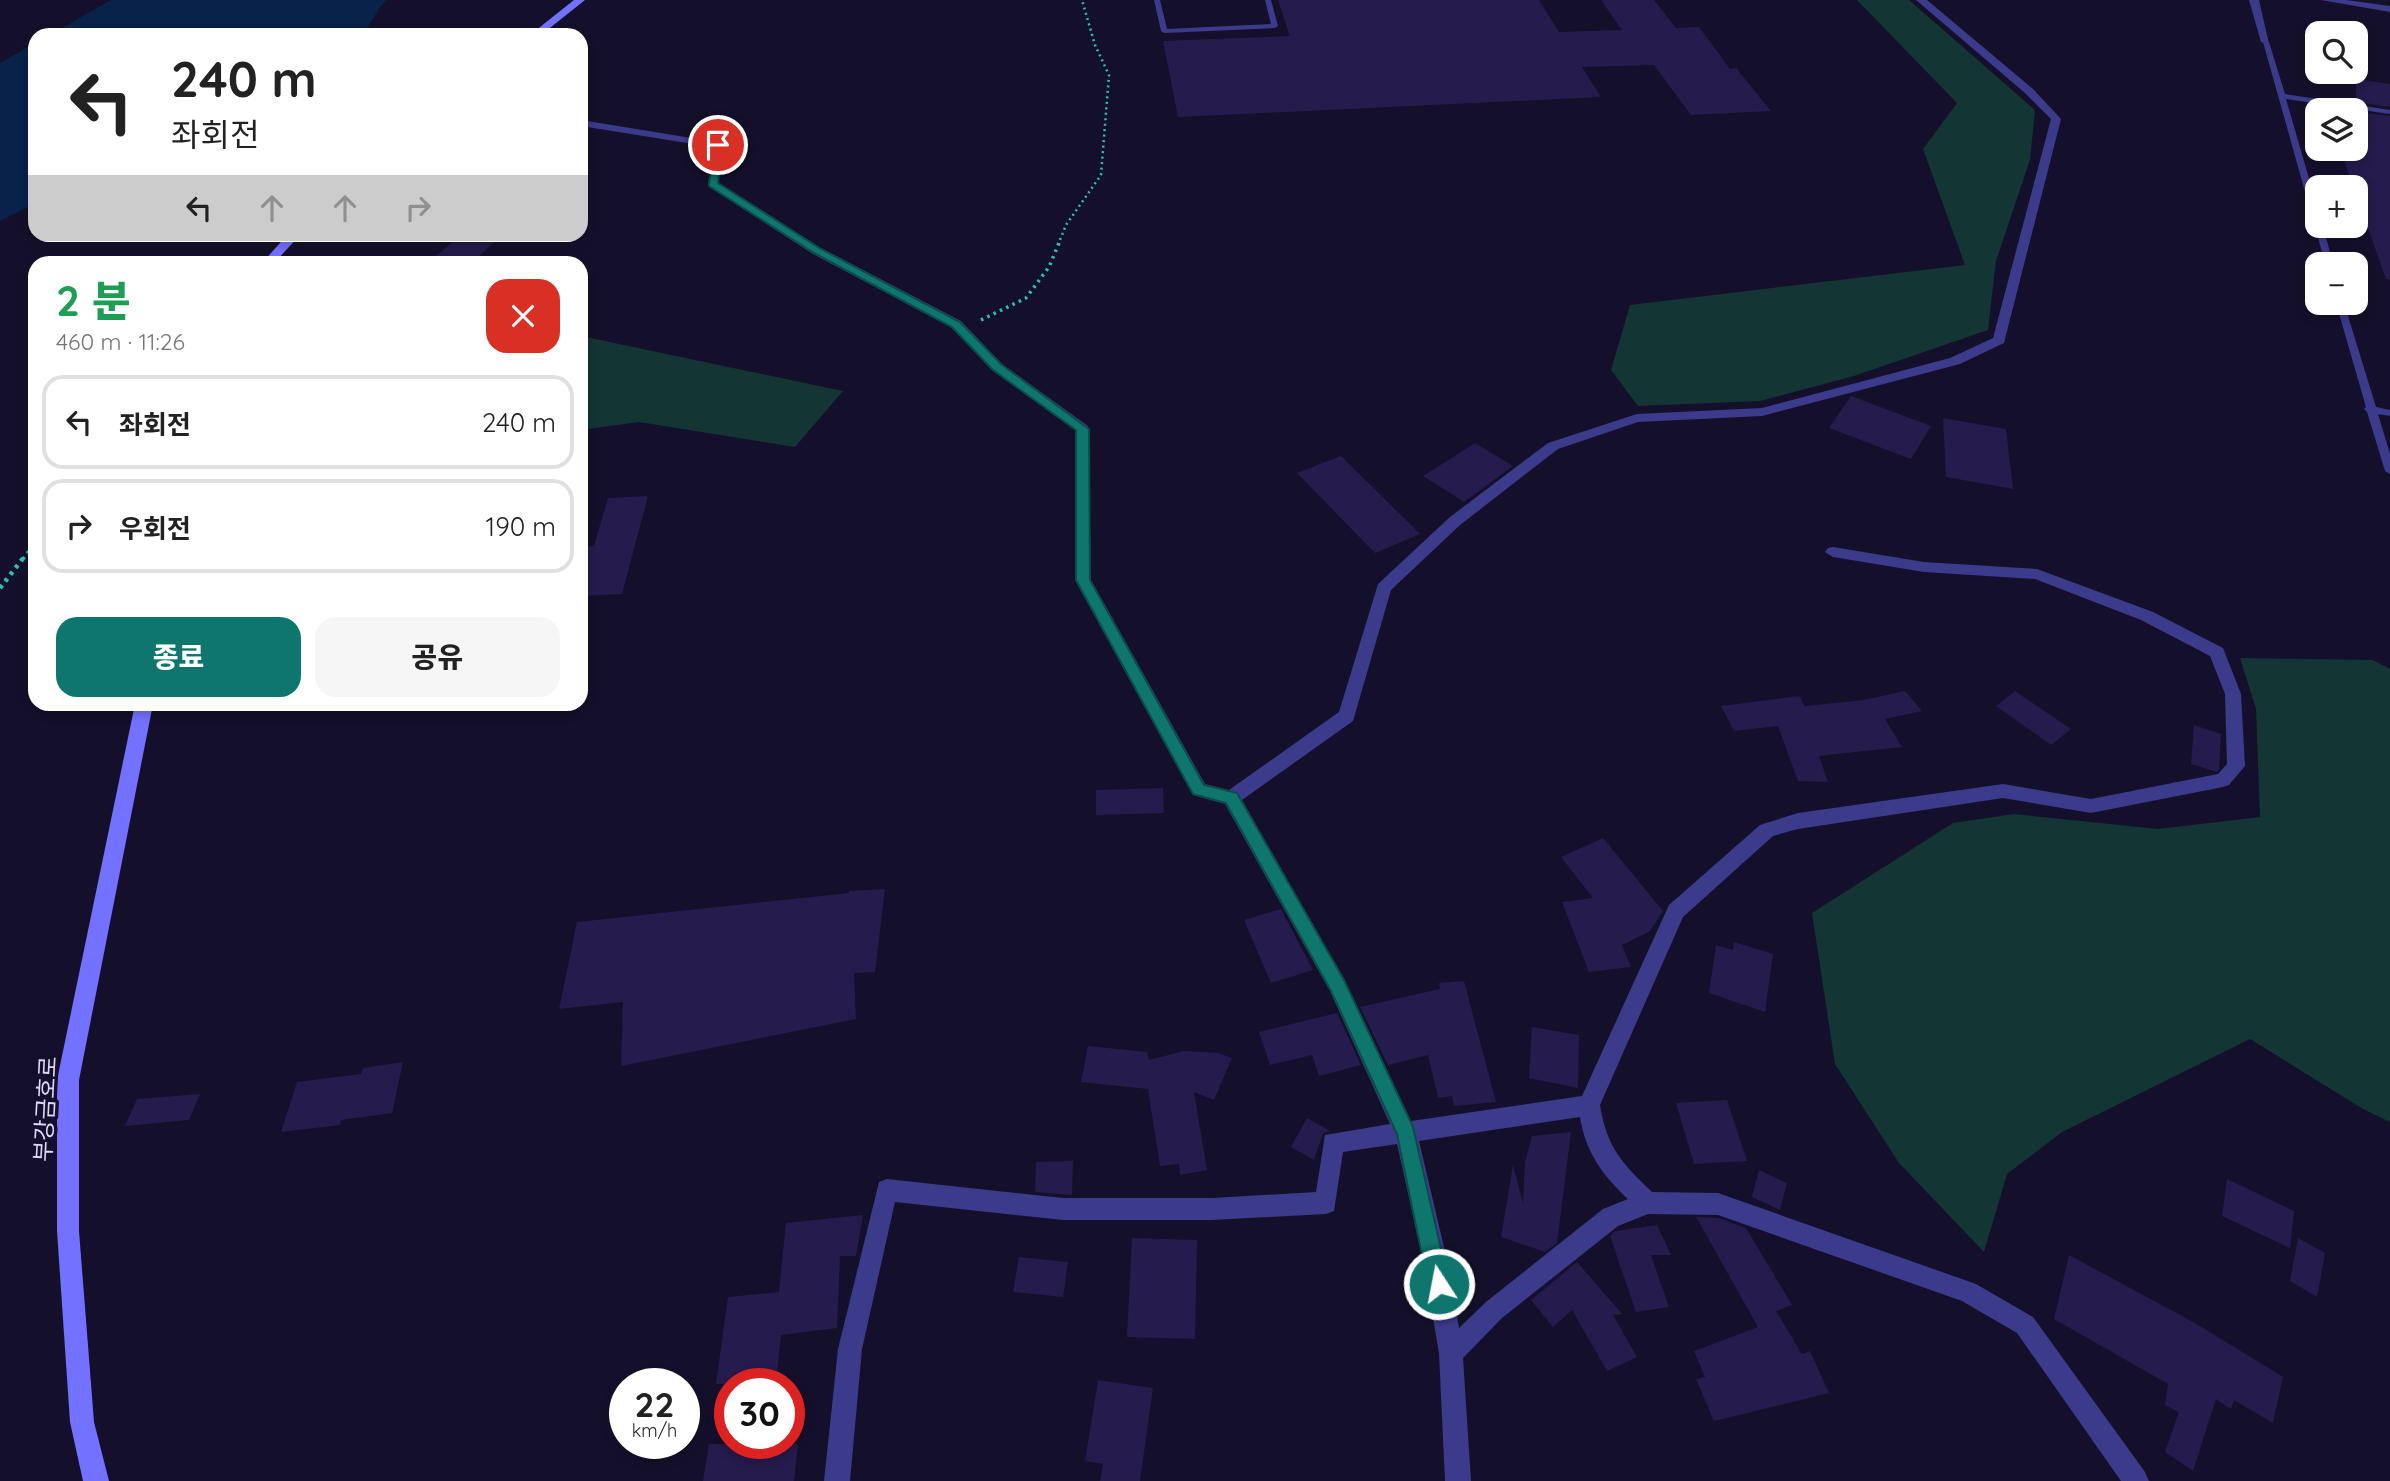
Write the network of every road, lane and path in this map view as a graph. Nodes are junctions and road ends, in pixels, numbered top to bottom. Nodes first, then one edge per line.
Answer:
1 (580, 0) edge
2 (1082, 0) edge
3 (1157, 0) edge
4 (1268, 0) edge
5 (1921, 0) edge
6 (2254, 0) edge
7 (2326, 0) edge
8 (2390, 9) edge
9 (544, 28) edge
10 (2266, 42) joint
11 (2283, 96) junction
12 (2390, 113) edge
13 (588, 124) edge
14 (2305, 176) edge
15 (288, 242) edge
16 (275, 256) edge
17 (2343, 315) edge
18 (962, 330) junction
19 (2369, 409) junction
20 (2390, 413) edge
21 (2390, 471) edge
22 (28, 552) edge
23 (1833, 552) dead end
24 (0, 588) edge
25 (143, 711) edge
26 (1231, 798) junction
27 (1590, 1105) junction
28 (1406, 1133) junction
29 (1648, 1203) junction
30 (1451, 1353) junction
31 (96, 1481) edge
32 (837, 1481) edge
33 (1458, 1481) edge
34 (2136, 1481) edge

1 - 9 street
2 - 18 path
3 - 4 lane
5 - 26 street
6 - 10 street
7 - 8 street
10 - 11 lane
11 - 12 lane
11 - 14 lane
13 - 18 street
15 - 16 street
17 - 19 lane
18 - 26 street
19 - 20 lane
19 - 21 lane
22 - 24 path
23 - 27 street
25 - 31 street, 부강금호로
26 - 28 street
27 - 28 street
27 - 29 street
28 - 30 street
28 - 32 street
29 - 30 street
29 - 34 street
30 - 33 street

